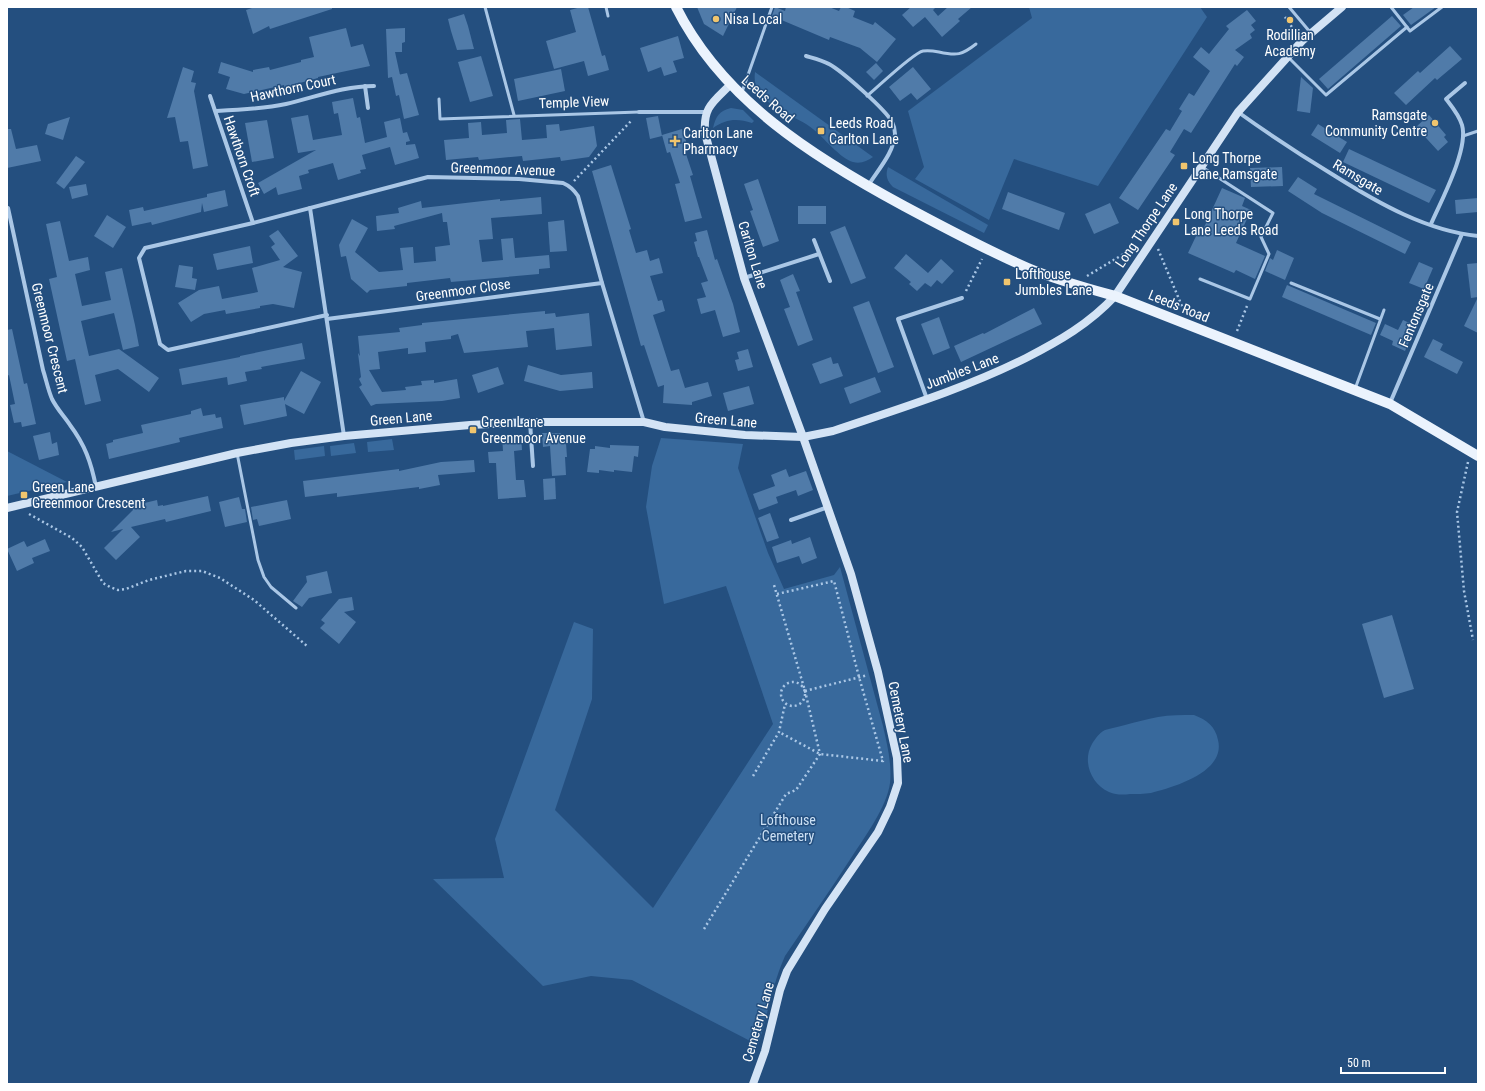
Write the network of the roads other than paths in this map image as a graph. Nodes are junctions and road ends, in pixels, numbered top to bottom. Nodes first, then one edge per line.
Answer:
1 (486, 7) edge
2 (606, 7) edge
3 (676, 7) edge
4 (772, 7) edge
5 (1289, 7) edge
6 (1342, 7) edge
7 (1391, 7) edge
8 (1442, 7) edge
9 (608, 16) dead end
10 (1407, 27) junction
11 (1311, 34) junction
12 (976, 44) dead end
13 (806, 56) dead end
14 (1288, 57) junction
15 (1465, 83) dead end
16 (730, 85) junction
17 (365, 86) junction
18 (374, 86) dead end
19 (742, 94) junction
20 (210, 96) dead end
21 (867, 96) junction
22 (439, 99) dead end
23 (368, 108) dead end
24 (216, 111) junction
25 (639, 112) joint
26 (706, 112) junction
27 (1238, 112) junction
28 (514, 115) junction
29 (1478, 131) edge
30 (1463, 136) junction
31 (1201, 166) junction
32 (868, 186) junction
33 (8, 208) dead end
34 (310, 208) junction
35 (253, 223) junction
36 (1431, 224) junction
37 (1462, 234) junction
38 (1478, 236) edge
39 (814, 240) dead end
40 (819, 254) junction
41 (744, 278) junction
42 (1200, 279) dead end
43 (830, 281) dead end
44 (602, 283) junction
45 (1291, 283) dead end
46 (1115, 296) junction
47 (962, 298) road end
48 (1384, 310) dead end
49 (327, 317) junction
50 (1380, 319) junction
51 (168, 350) joint
52 (1354, 390) junction
53 (927, 398) junction
54 (1390, 404) junction
55 (530, 422) junction
56 (644, 422) junction
57 (344, 436) junction
58 (803, 437) junction
59 (237, 453) junction
60 (1474, 454) edge
61 (533, 466) dead end
62 (96, 487) junction
63 (10, 507) edge
64 (829, 507) junction
65 (791, 520) dead end
66 (296, 608) dead end
67 (753, 1084) edge

1 - 28 lane
2 - 9 lane
3 - 16 main road, Leeds Road
4 - 19 lane
5 - 11 lane
6 - 11 main road, Long Thorpe Lane
7 - 10 lane
8 - 10 lane
10 - 14 lane
11 - 14 main road, Long Thorpe Lane
12 - 21 lane
13 - 21 street
14 - 27 main road, Long Thorpe Lane
15 - 30 street
16 - 19 main road, Leeds Road
16 - 26 main road
17 - 18 street, Hawthorn Court
17 - 23 street
17 - 24 street, Hawthorn Court
19 - 32 main road, Leeds Road
20 - 24 street, Hawthorn Croft
21 - 32 street
22 - 28 lane, Temple View
24 - 35 street, Hawthorn Croft
25 - 26 street, Temple View
25 - 28 lane, Temple View
26 - 41 main road, Carlton Lane
27 - 31 main road, Long Thorpe Lane
27 - 36 street, Ramsgate
29 - 30 lane
30 - 36 street
31 - 42 lane
31 - 46 main road, Long Thorpe Lane
32 - 46 main road, Leeds Road
33 - 62 street, Greenmoor Crescent
34 - 35 street, Greenmoor Avenue
34 - 44 street, Greenmoor Avenue
34 - 49 street
35 - 51 street, Greenmoor Avenue
36 - 37 street, Ramsgate
37 - 38 street, Ramsgate
37 - 54 street, Fentonsgate
39 - 40 street
40 - 41 street
40 - 43 street
41 - 58 main road, Carlton Lane
44 - 49 street, Greenmoor Close
44 - 56 street, Greenmoor Avenue
45 - 50 lane
46 - 52 main road, Leeds Road
46 - 53 main road, Jumbles Lane
47 - 53 street
48 - 50 lane
49 - 51 street, Greenmoor Close
49 - 57 street
50 - 52 lane
52 - 54 main road, Leeds Road
53 - 58 main road, Jumbles Lane
54 - 60 main road, Leeds Road
55 - 56 main road, Green Lane
55 - 57 main road, Green Lane
55 - 61 street
56 - 58 main road, Green Lane
57 - 59 main road, Green Lane
58 - 64 main road, Cemetery Lane
59 - 62 main road, Green Lane
59 - 66 lane
62 - 63 main road, Green Lane
64 - 65 street
64 - 67 main road, Cemetery Lane

